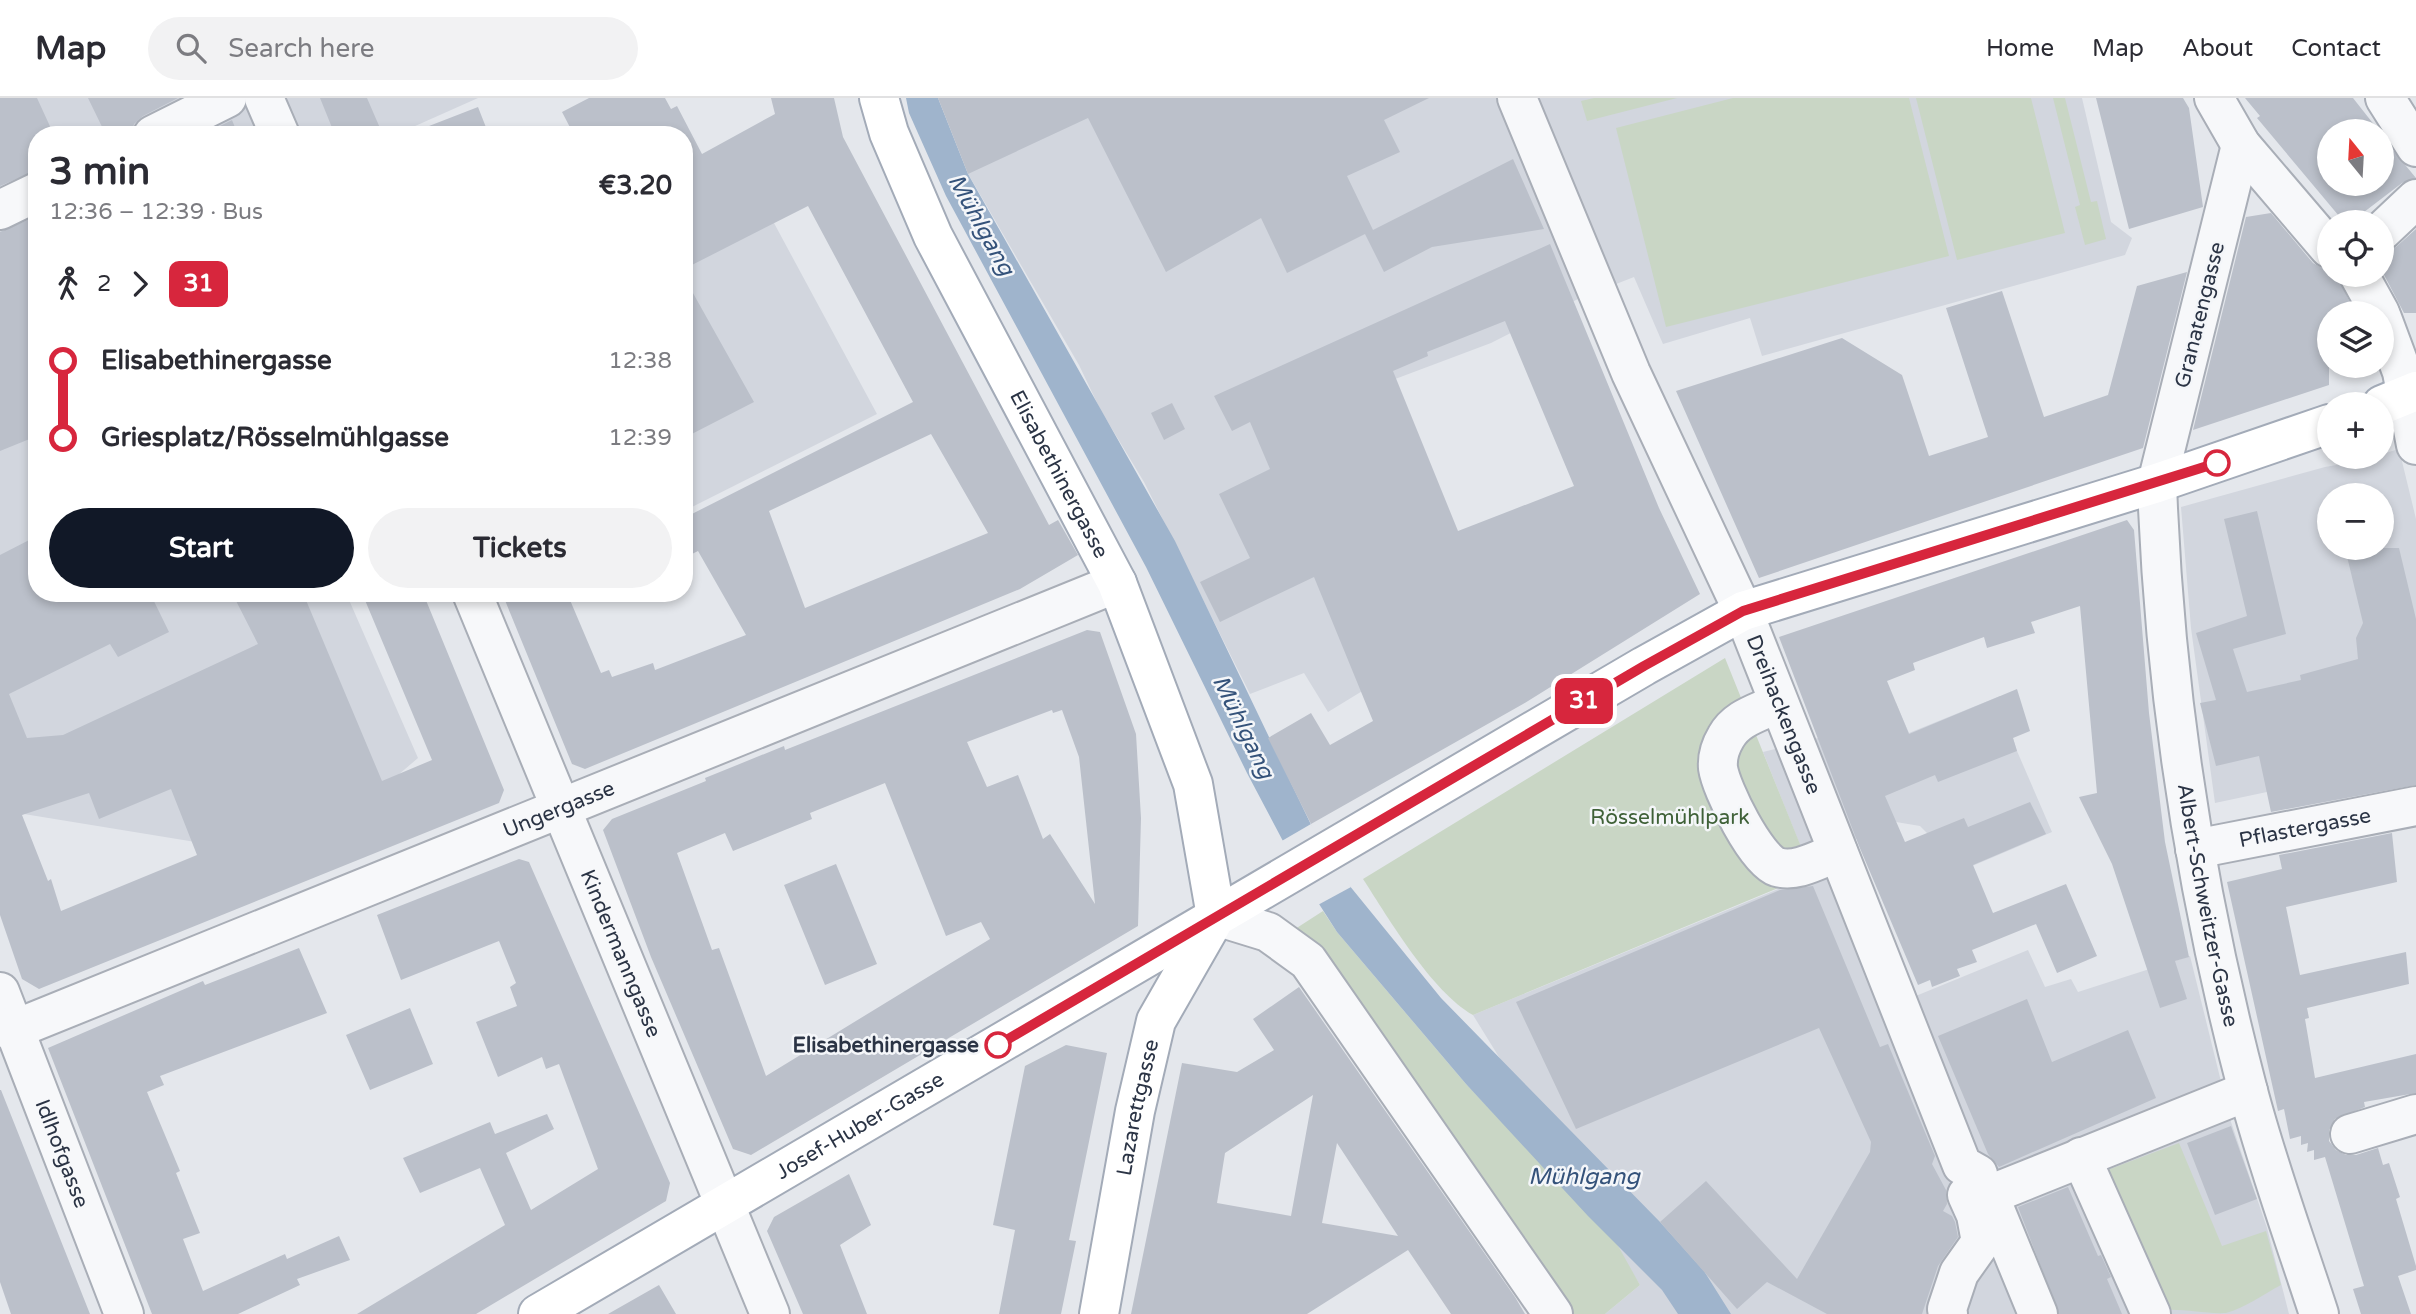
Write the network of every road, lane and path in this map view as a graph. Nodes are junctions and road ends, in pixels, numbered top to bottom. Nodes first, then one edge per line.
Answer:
1 (227, 98) edge
2 (264, 98) edge
3 (879, 98) edge
4 (1517, 98) edge
5 (2214, 98) edge
6 (2385, 98) edge
7 (171, 126) edge
8 (276, 126) edge
9 (2241, 145) junction
10 (2416, 147) edge
11 (28, 196) edge
12 (2416, 199) edge
13 (0, 210) edge
14 (2394, 220) edge
15 (2317, 234) edge
16 (2394, 350) edge
17 (2401, 397) edge
18 (2317, 428) edge
19 (2416, 445) edge
20 (2157, 483) junction
21 (1117, 583) junction
22 (476, 602) edge
23 (1743, 611) junction
24 (1778, 703) junction
25 (2416, 806) edge
26 (559, 809) junction
27 (2195, 849) junction
28 (1838, 852) junction
29 (1216, 916) junction
30 (0, 992) edge
31 (7, 1029) edge
32 (2248, 1091) junction
33 (2416, 1114) edge
34 (2350, 1134) dead end
35 (2081, 1157) junction
36 (725, 1207) junction
37 (124, 1314) edge
38 (538, 1314) edge
39 (771, 1314) edge
40 (1099, 1314) edge
41 (1553, 1314) edge
42 (1948, 1314) edge
43 (2038, 1314) edge
44 (2151, 1314) edge
45 (2319, 1314) edge

1 - 7 street
2 - 8 street
3 - 21 main road, Elisabethinergasse
4 - 23 street, Dreihackengasse
5 - 9 street
6 - 10 street
9 - 15 street
9 - 20 street, Granatengasse
11 - 13 street
12 - 14 street
16 - 17 street
17 - 19 street
18 - 20 main road, Josef-Huber-Gasse
20 - 23 main road, Josef-Huber-Gasse
20 - 27 street, Albert-Schweitzer-Gasse
21 - 26 street, Ungergasse
21 - 29 main road, Elisabethinergasse
22 - 26 street, Kindermanngasse
23 - 24 street, Dreihackengasse
23 - 29 main road, Josef-Huber-Gasse
24 - 28 street, Dreihackengasse
24 - 28 street
25 - 27 street, Pflastergasse
26 - 31 street, Ungergasse
26 - 36 street, Kindermanngasse
27 - 32 street, Albert-Schweitzer-Gasse
28 - 42 street, Dreihackengasse
29 - 36 main road, Josef-Huber-Gasse
29 - 40 main road, Lazarettgasse
29 - 41 street
30 - 31 street, Idlhofgasse
31 - 37 street, Idlhofgasse
32 - 35 street
32 - 45 street, Albert-Schweitzer-Gasse
33 - 34 street
35 - 43 street
35 - 44 street
36 - 38 main road, Josef-Huber-Gasse
36 - 39 street, Kindermanngasse

